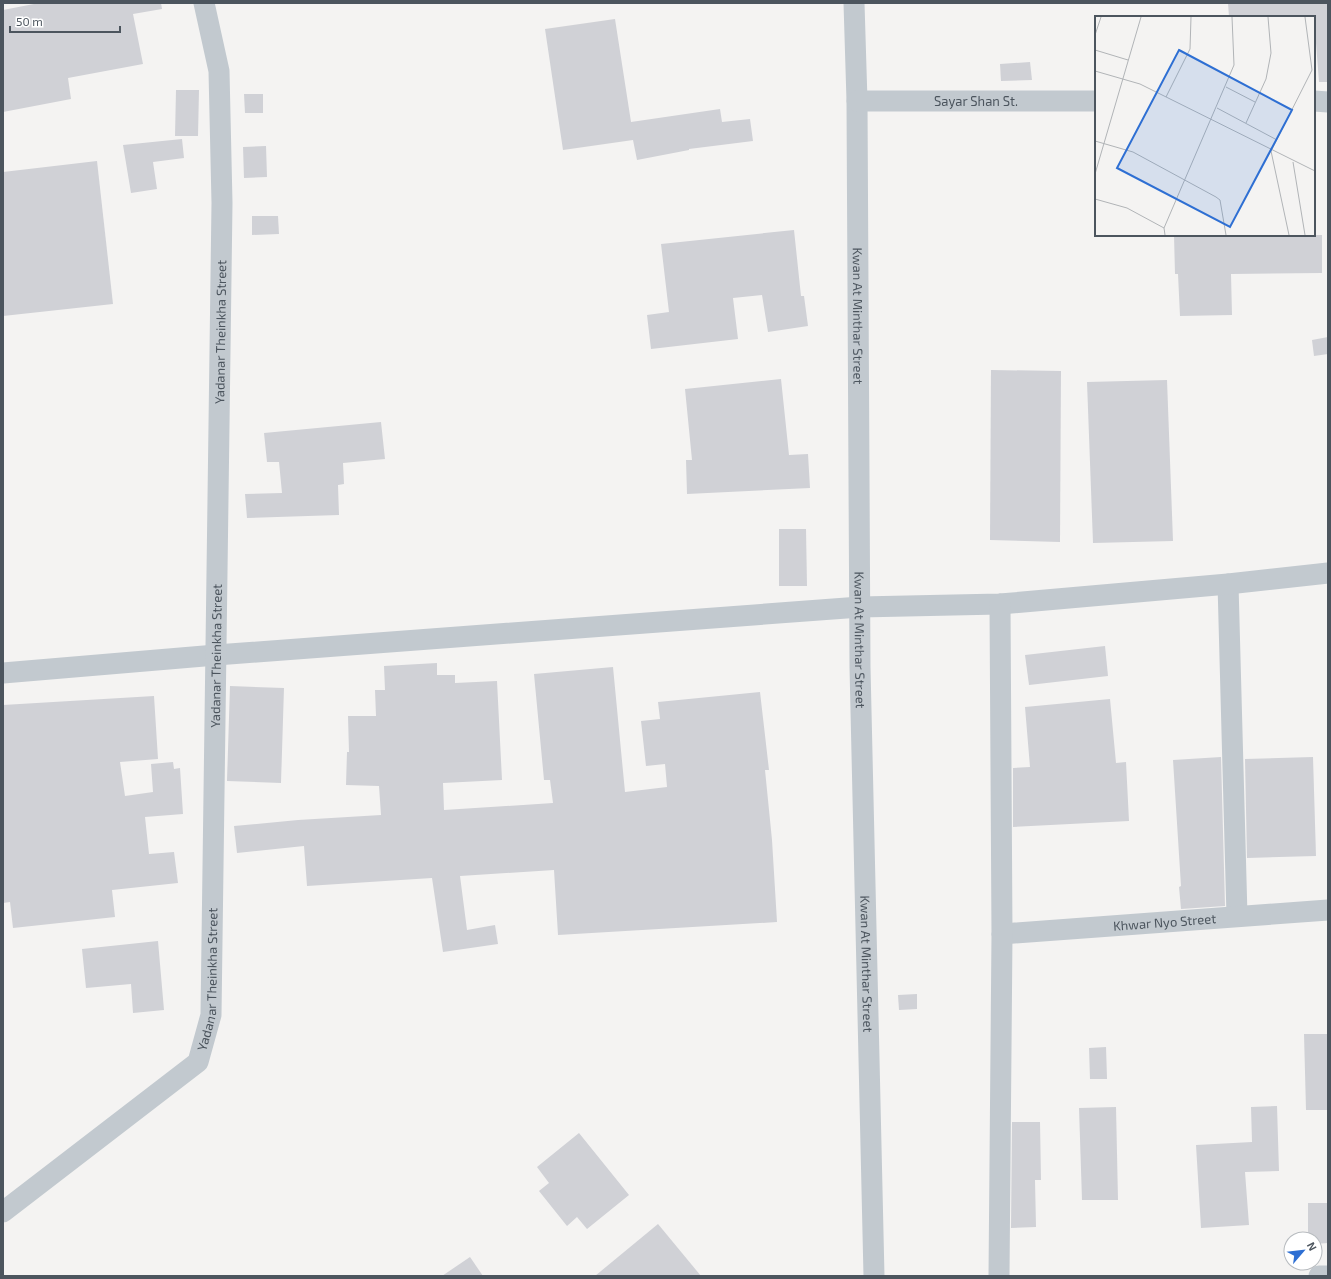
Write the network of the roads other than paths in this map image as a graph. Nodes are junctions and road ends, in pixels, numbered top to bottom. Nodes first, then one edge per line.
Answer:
1 (204, 3) edge
2 (854, 3) edge
3 (857, 101) junction
4 (1095, 101) edge
5 (1315, 102) edge
6 (1328, 102) edge
7 (1328, 573) edge
8 (1228, 584) junction
9 (1000, 604) junction
10 (860, 607) junction
11 (216, 656) junction
12 (3, 673) edge
13 (1328, 910) edge
14 (1236, 916) junction
15 (1002, 934) junction
16 (3, 1212) edge
17 (874, 1276) edge
18 (999, 1276) edge
19 (1319, 1276) edge
20 (1328, 1276) edge

1 - 11 street, Yadanar Theinkha Street
2 - 3 street, Kwan At Minthar Street
3 - 4 street, Sayar Shan St.
3 - 10 street, Kwan At Minthar Street
5 - 6 street
7 - 8 street
8 - 9 street
8 - 14 street
9 - 10 street
9 - 15 street
10 - 11 street
10 - 17 street, Kwan At Minthar Street
11 - 12 street
11 - 16 street, Yadanar Theinkha Street
13 - 14 street, Khwar Nyo Street
14 - 15 street, Khwar Nyo Street
15 - 18 street
19 - 20 street

